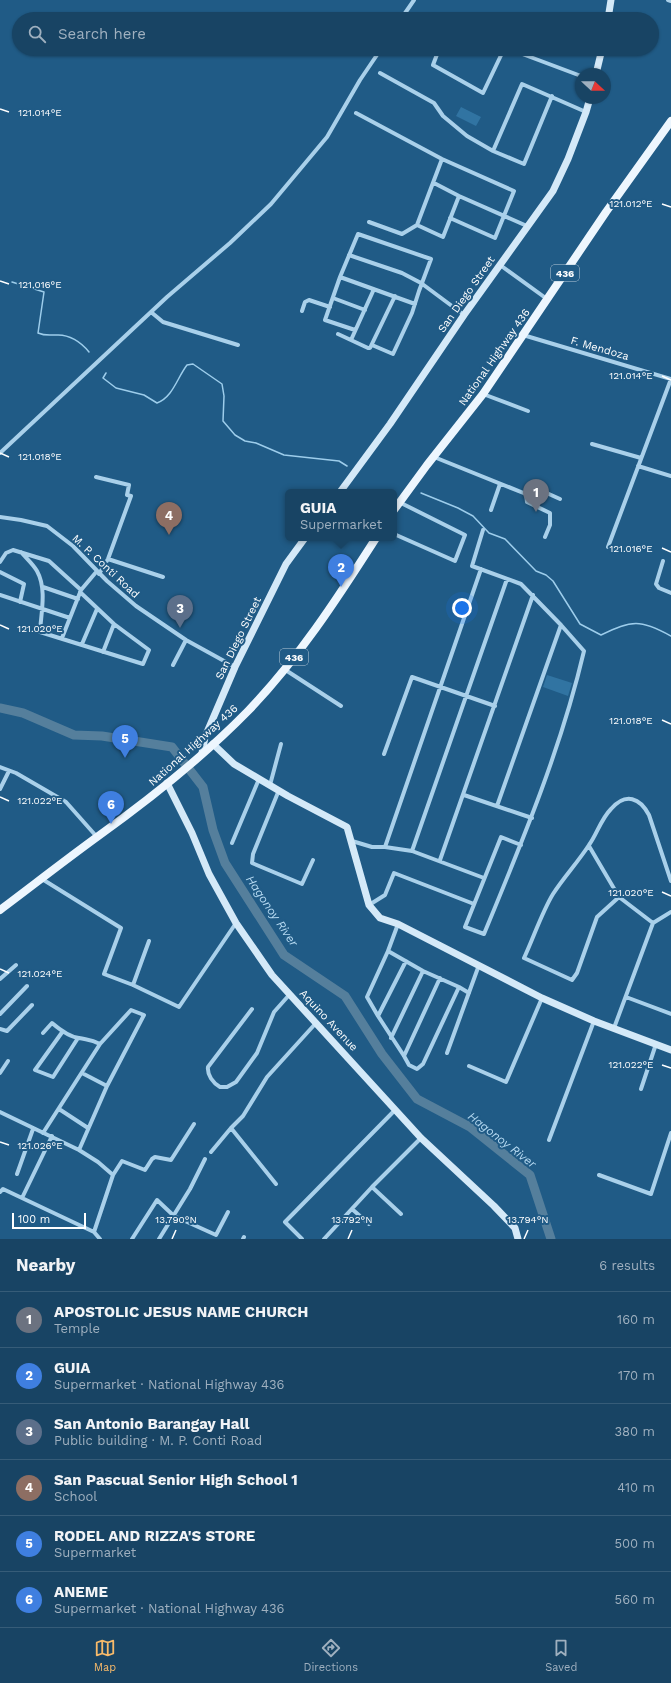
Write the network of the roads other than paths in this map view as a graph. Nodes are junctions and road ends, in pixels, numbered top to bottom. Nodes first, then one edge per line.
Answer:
1 (414, 0) edge
2 (611, 0) edge
3 (668, 0) edge
4 (671, 1) edge
5 (406, 12) edge
6 (609, 12) edge
7 (376, 56) edge
8 (436, 56) edge
9 (501, 56) edge
10 (528, 56) edge
11 (598, 56) edge
12 (597, 68) edge
13 (380, 73) dead end
14 (575, 74) edge
15 (552, 96) junction
16 (588, 104) edge
17 (586, 112) junction
18 (356, 113) dead end
19 (671, 121) edge
20 (493, 151) junction
21 (442, 159) junction
22 (434, 183) junction
23 (459, 196) junction
24 (504, 216) junction
25 (450, 218) junction
26 (369, 222) dead end
27 (417, 225) junction
28 (527, 226) junction
29 (349, 255) junction
30 (500, 265) junction
31 (340, 276) junction
32 (421, 283) junction
33 (374, 289) junction
34 (395, 296) junction
35 (333, 298) junction
36 (547, 299) junction
37 (415, 304) junction
38 (330, 307) junction
39 (365, 310) junction
40 (302, 311) dead end
41 (151, 312) junction
42 (464, 314) junction
43 (356, 330) junction
44 (338, 334) dead end
45 (523, 335) junction
46 (351, 340) junction
47 (238, 345) dead end
48 (372, 345) junction
49 (671, 379) edge
50 (483, 394) junction
51 (528, 411) dead end
52 (592, 444) dead end
53 (0, 453) edge
54 (434, 457) junction
55 (641, 458) junction
56 (638, 466) junction
57 (671, 476) edge
58 (96, 477) dead end
59 (500, 484) junction
60 (342, 489) edge
61 (526, 494) junction
62 (560, 499) dead end
63 (399, 502) junction
64 (397, 505) edge
65 (491, 510) dead end
66 (0, 517) edge
67 (483, 530) dead end
68 (397, 535) edge
69 (545, 538) dead end
70 (304, 541) edge
71 (374, 541) edge
72 (608, 547) dead end
73 (21, 552) junction
74 (108, 559) junction
75 (663, 561) dead end
76 (0, 562) edge
77 (481, 569) junction
78 (0, 572) edge
79 (98, 572) junction
80 (163, 578) dead end
81 (507, 579) junction
82 (43, 587) junction
83 (80, 591) junction
84 (671, 593) edge
85 (0, 595) edge
86 (532, 595) junction
87 (78, 599) junction
88 (20, 602) junction
89 (41, 609) junction
90 (97, 609) junction
91 (70, 618) junction
92 (114, 624) junction
93 (561, 625) junction
94 (62, 638) junction
95 (186, 640) junction
96 (82, 644) junction
97 (103, 652) junction
98 (173, 665) dead end
99 (235, 667) junction
100 (284, 669) junction
101 (441, 687) junction
102 (467, 696) junction
103 (341, 706) dead end
104 (494, 706) junction
105 (213, 744) junction
106 (282, 744) dead end
107 (202, 753) junction
108 (384, 754) dead end
109 (0, 767) edge
110 (9, 771) junction
111 (259, 779) junction
112 (168, 783) junction
113 (270, 785) junction
114 (0, 789) edge
115 (279, 790) junction
116 (464, 795) junction
117 (497, 806) junction
118 (532, 818) junction
119 (97, 837) junction
120 (352, 841) junction
121 (232, 843) dead end
122 (521, 845) junction
123 (385, 846) junction
124 (589, 846) junction
125 (412, 851) junction
126 (313, 860) dead end
127 (440, 860) junction
128 (484, 878) junction
129 (42, 879) junction
130 (671, 881) edge
131 (619, 896) junction
132 (474, 904) junction
133 (369, 905) junction
134 (0, 910) edge
135 (671, 912) edge
136 (236, 923) junction
137 (652, 923) junction
138 (398, 924) junction
139 (149, 941) dead end
140 (388, 951) junction
141 (406, 961) junction
142 (16, 965) dead end
143 (479, 965) junction
144 (423, 971) junction
145 (440, 978) junction
146 (0, 979) edge
147 (133, 985) junction
148 (27, 986) dead end
149 (459, 987) junction
150 (468, 993) junction
151 (290, 994) junction
152 (542, 998) junction
153 (626, 998) junction
154 (32, 1005) dead end
155 (252, 1009) dead end
156 (0, 1014) edge
157 (671, 1014) edge
158 (378, 1016) junction
159 (594, 1020) junction
160 (317, 1022) junction
161 (614, 1028) junction
162 (0, 1029) edge
163 (63, 1032) junction
164 (43, 1033) dead end
165 (78, 1038) junction
166 (391, 1038) junction
167 (100, 1044) junction
168 (656, 1044) junction
169 (671, 1050) edge
170 (447, 1053) dead end
171 (404, 1056) junction
172 (8, 1061) dead end
173 (469, 1066) dead end
174 (0, 1073) edge
175 (82, 1073) junction
176 (106, 1086) junction
177 (641, 1089) dead end
178 (59, 1109) junction
179 (395, 1110) junction
180 (0, 1112) edge
181 (194, 1124) dead end
182 (88, 1128) junction
183 (231, 1128) junction
184 (34, 1129) junction
185 (43, 1133) junction
186 (671, 1133) edge
187 (52, 1136) junction
188 (421, 1138) junction
189 (549, 1140) dead end
190 (80, 1150) junction
191 (211, 1152) dead end
192 (205, 1159) dead end
193 (17, 1174) dead end
194 (113, 1175) junction
195 (599, 1175) dead end
196 (276, 1184) dead end
197 (372, 1187) junction
198 (0, 1192) edge
199 (22, 1198) junction
200 (352, 1209) junction
201 (228, 1212) dead end
202 (401, 1214) dead end
203 (174, 1216) junction
204 (369, 1224) dead end
205 (94, 1232) junction
206 (100, 1239) edge
207 (132, 1239) edge
208 (159, 1239) edge
209 (302, 1239) edge
210 (324, 1239) edge
211 (518, 1239) edge

1 - 5 street
2 - 6 street
3 - 4 street
7 - 41 street
8 - 9 street
10 - 14 street
11 - 12 street
13 - 20 street
15 - 17 street
15 - 20 street
15 - 20 street
16 - 17 street, San Diego Street
17 - 28 street, San Diego Street
18 - 21 street
19 - 36 main road, National Highway 436 / 436
21 - 22 street
21 - 24 street
22 - 23 street
22 - 27 street
23 - 24 street
23 - 25 street
24 - 25 street
24 - 28 street
25 - 27 street
26 - 27 street
28 - 30 street, San Diego Street
29 - 31 street
29 - 32 street
29 - 32 street
30 - 36 street
30 - 42 street, San Diego Street
31 - 33 street
31 - 35 street
32 - 37 street
32 - 42 street
33 - 34 street
33 - 39 street
34 - 37 street
34 - 48 street
35 - 38 street
35 - 39 street
36 - 45 main road, National Highway 436 / 436
37 - 48 street
38 - 40 street
38 - 43 street
39 - 43 street
41 - 47 street
41 - 53 street
42 - 60 street, San Diego Street
43 - 46 street
44 - 46 street
45 - 49 street, F. Mendoza
45 - 50 main road, National Highway 436 / 436
46 - 48 street
49 - 55 street
50 - 51 street
50 - 54 main road, National Highway 436 / 436
52 - 55 street
54 - 59 street
54 - 63 main road, National Highway 436 / 436
55 - 56 street
56 - 57 street
56 - 72 street
58 - 74 street
59 - 61 street
59 - 65 street
61 - 62 street
61 - 69 street
63 - 64 main road, National Highway 436 / 436
63 - 68 street
66 - 79 street, M. P. Conti Road
67 - 77 street
70 - 99 street, San Diego Street
71 - 100 main road, National Highway 436 / 436
73 - 76 street
73 - 82 street
73 - 83 street
74 - 79 street
74 - 80 street
75 - 84 street
77 - 81 street
77 - 101 street
78 - 88 street
79 - 83 street
79 - 95 street, M. P. Conti Road
81 - 86 street
81 - 102 street
82 - 87 street
82 - 89 street
83 - 87 street
83 - 90 street
85 - 88 street
86 - 93 street
86 - 104 street
87 - 91 street
88 - 89 street
89 - 91 street
89 - 94 street
90 - 92 street
90 - 96 street
91 - 94 street
92 - 97 street
92 - 97 street
93 - 117 street
93 - 118 street
94 - 96 street
95 - 98 street
95 - 99 street, M. P. Conti Road
96 - 97 street
99 - 107 street, San Diego Street
100 - 103 street
100 - 105 main road, National Highway 436 / 436
101 - 102 street
101 - 108 street
101 - 123 street
102 - 104 street
102 - 125 street
104 - 116 street
105 - 107 main road, National Highway 436 / 436
105 - 111 street
106 - 113 street
107 - 112 main road, National Highway 436 / 436
109 - 110 street
110 - 114 street
110 - 119 street
111 - 113 street
111 - 121 street
112 - 119 main road, National Highway 436 / 436
112 - 136 street, Aquino Avenue
113 - 115 street
115 - 120 street
115 - 126 street
116 - 117 street
116 - 127 street
117 - 118 street
118 - 122 street
119 - 129 main road, National Highway 436 / 436
120 - 123 street
120 - 133 street
122 - 128 street
122 - 132 street
123 - 125 street
124 - 130 street
124 - 131 street
124 - 131 street
125 - 127 street
127 - 128 street
128 - 132 street
129 - 134 main road, National Highway 436 / 436
129 - 147 street
131 - 137 street
132 - 133 street
133 - 138 street
135 - 137 street
136 - 147 street
136 - 151 street, Aquino Avenue
137 - 153 street
138 - 140 street
138 - 143 street
139 - 147 street
140 - 141 street
140 - 158 street
141 - 144 street
141 - 158 street
142 - 146 street
143 - 150 street
143 - 152 street
144 - 145 street
144 - 166 street
145 - 149 street
145 - 171 street
148 - 156 street
149 - 150 street
149 - 171 street
150 - 170 street
151 - 155 street
151 - 160 street, Aquino Avenue
152 - 159 street
152 - 173 street
153 - 157 street
153 - 161 street
154 - 162 street
158 - 166 street
159 - 161 street
159 - 189 street
160 - 179 street, Aquino Avenue
160 - 183 street
161 - 168 street
163 - 164 street
163 - 165 street
163 - 165 street
165 - 167 street
166 - 171 street
167 - 175 street
167 - 176 street
168 - 169 street
168 - 177 street
172 - 174 street
175 - 176 street
175 - 178 street
176 - 182 street
178 - 182 street
178 - 185 street
179 - 188 street, Aquino Avenue
179 - 209 street
180 - 184 street
181 - 194 street
182 - 190 street
183 - 191 street
183 - 196 street
184 - 185 street
184 - 193 street
185 - 187 street
186 - 195 street
187 - 190 street
187 - 199 street
188 - 197 street
188 - 211 street, Aquino Avenue
190 - 194 street
192 - 203 street
194 - 205 street
197 - 200 street
197 - 202 street
198 - 199 street
199 - 205 street
200 - 204 street
200 - 210 street
201 - 203 street
203 - 207 street
203 - 208 street
205 - 206 street

